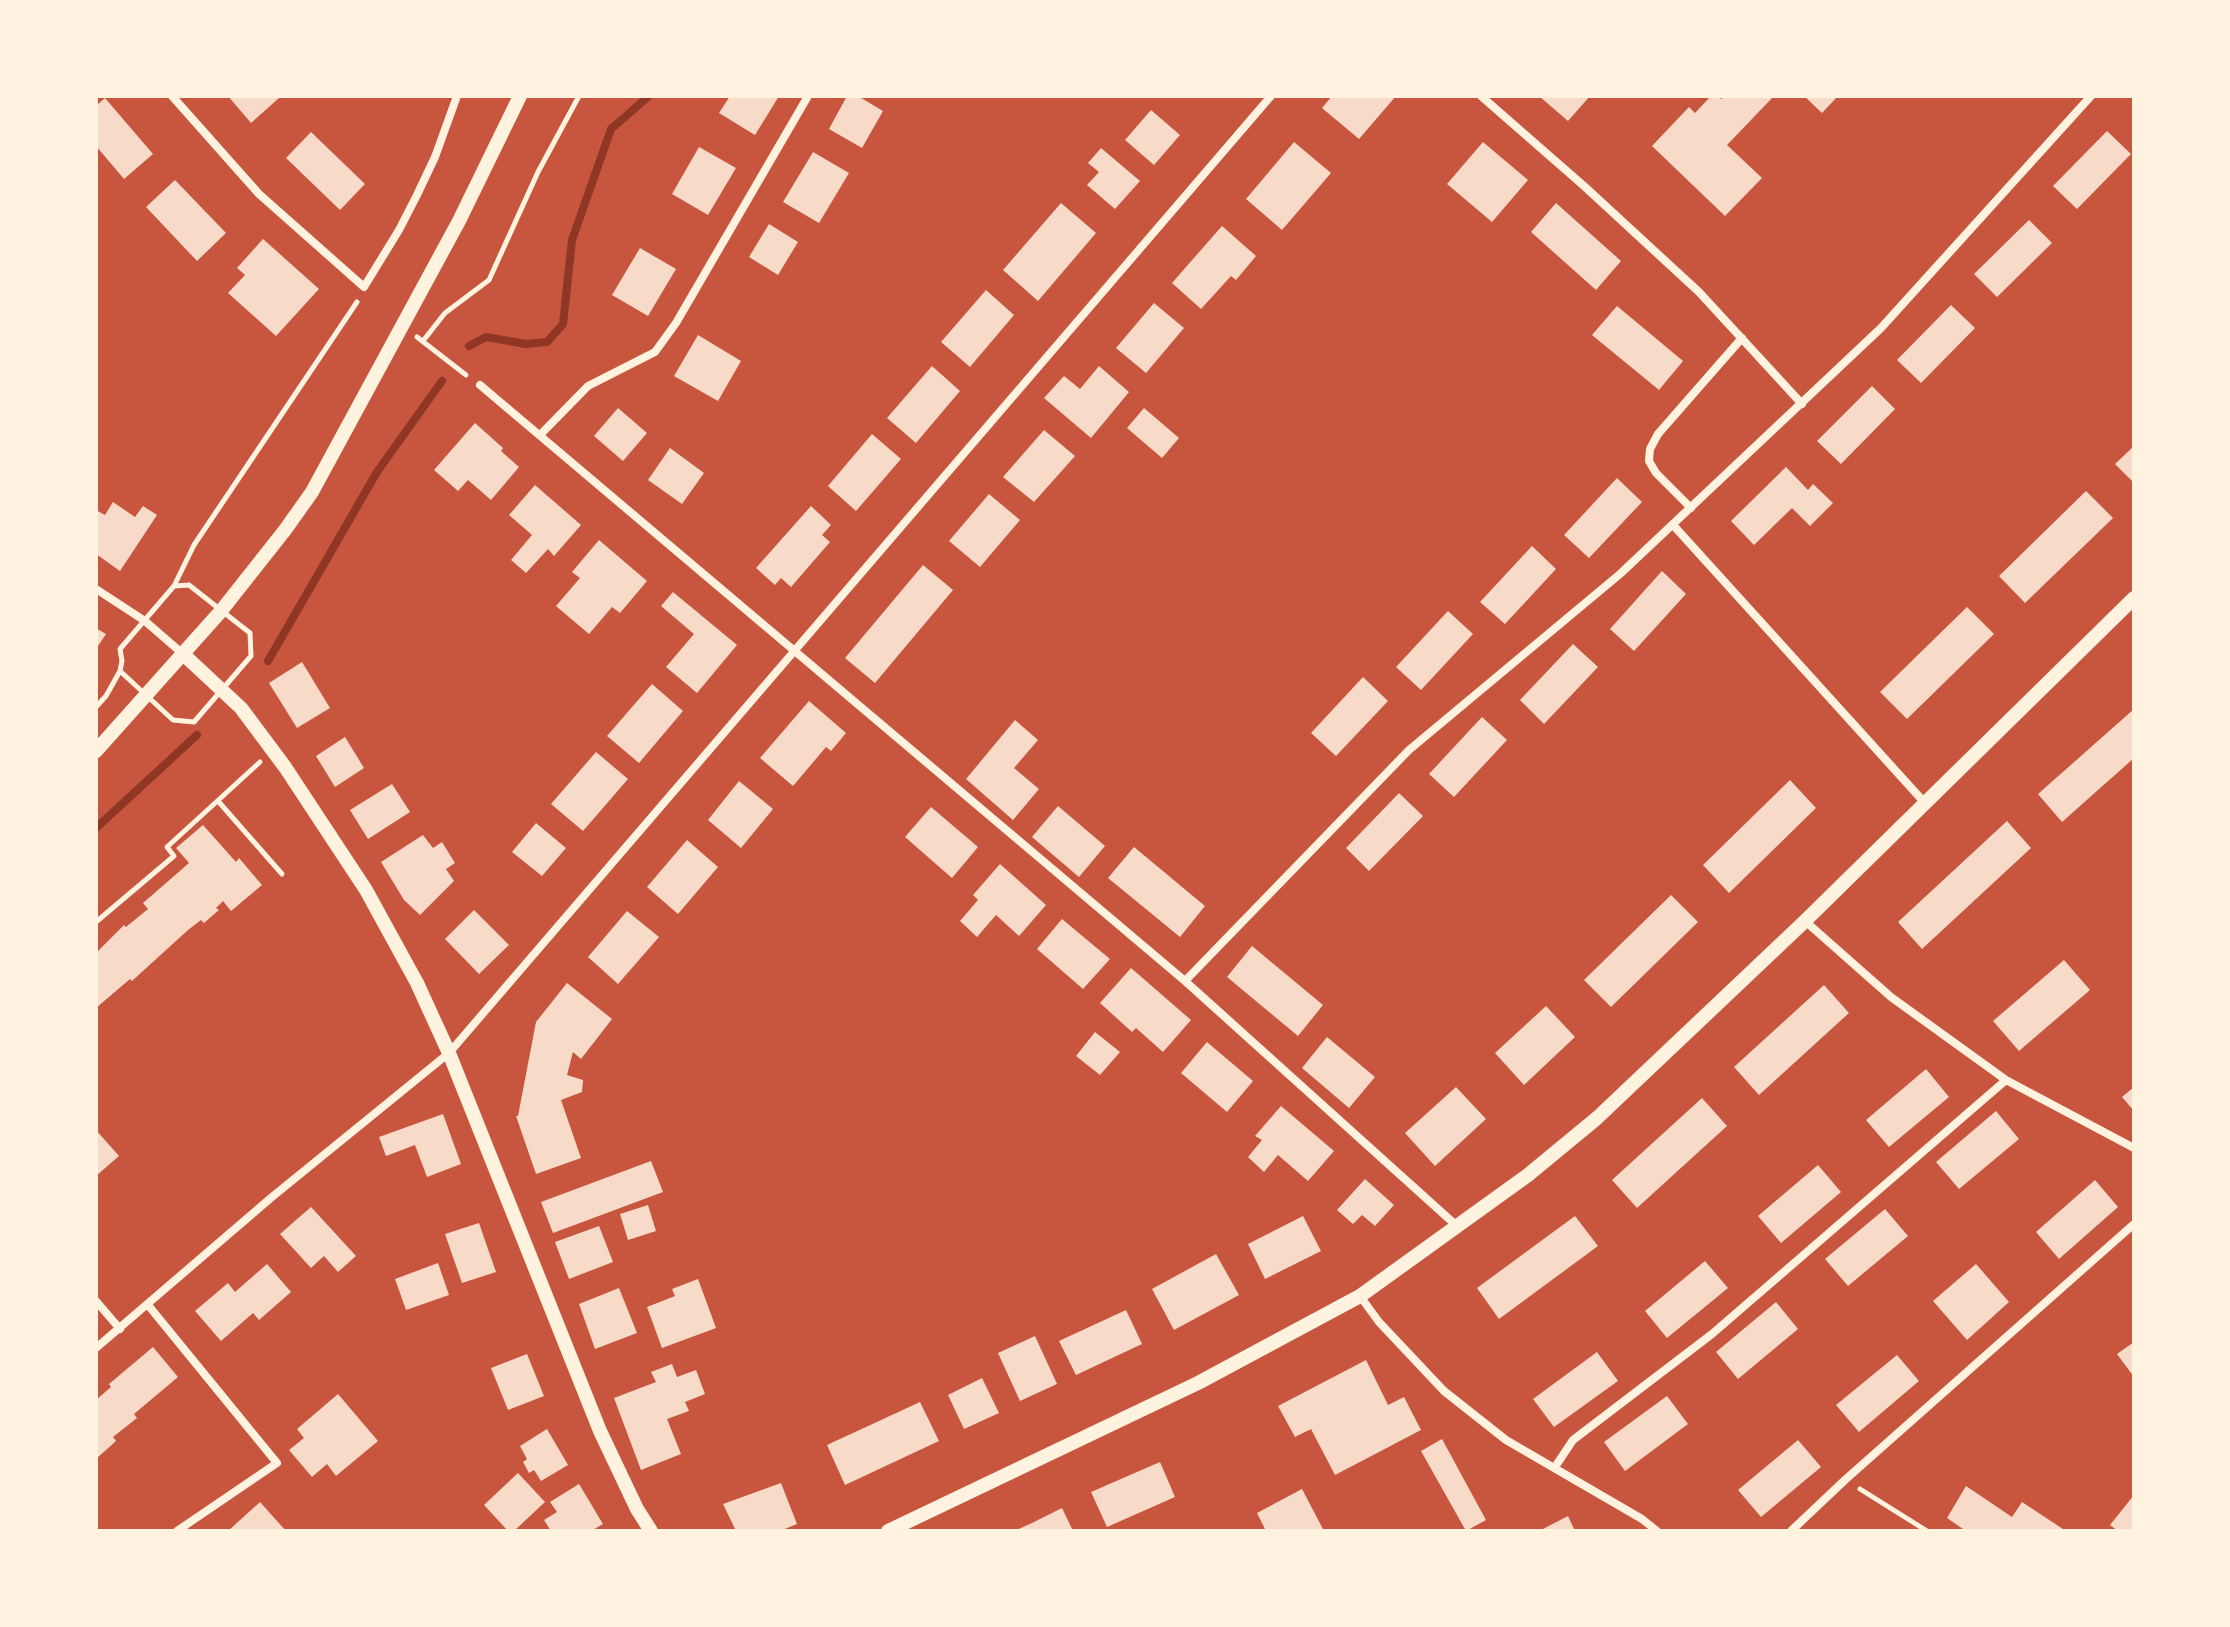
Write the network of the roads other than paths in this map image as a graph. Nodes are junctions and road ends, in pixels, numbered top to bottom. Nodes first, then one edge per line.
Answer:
1 (172, 96) edge
2 (457, 96) edge
3 (520, 96) edge
4 (808, 96) edge
5 (1271, 96) edge
6 (1481, 96) edge
7 (2091, 96) edge
8 (1742, 338) junction
9 (480, 385) dead end
10 (1802, 404) junction
11 (540, 435) junction
12 (1691, 508) junction
13 (1674, 526) junction
14 (96, 589) edge
15 (2134, 598) edge
16 (794, 651) junction
17 (183, 654) junction
18 (96, 751) edge
19 (1924, 802) junction
20 (1805, 921) junction
21 (1185, 981) junction
22 (449, 1053) junction
23 (2006, 1080) junction
24 (2134, 1148) edge
25 (2134, 1224) edge
26 (1458, 1227) junction
27 (1360, 1296) junction
28 (96, 1301) edge
29 (148, 1305) junction
30 (120, 1329) junction
31 (96, 1348) edge
32 (1555, 1467) junction
33 (177, 1531) edge
34 (651, 1531) edge
35 (888, 1531) edge
36 (1657, 1531) edge
37 (1791, 1531) edge

1 - 2 street
3 - 17 street
4 - 11 street
5 - 16 street
6 - 8 street
7 - 10 street
8 - 10 street
8 - 12 street
9 - 11 street
10 - 12 street
11 - 16 street
12 - 13 street
13 - 19 street
13 - 21 street
14 - 17 street
15 - 19 street
16 - 21 street
16 - 22 street
17 - 18 street
17 - 22 street
19 - 20 street
20 - 23 street
20 - 26 street
21 - 26 street
22 - 29 street
22 - 34 street
23 - 24 street
23 - 32 street
25 - 37 street
26 - 27 street
27 - 32 street
27 - 35 street
28 - 30 street
29 - 30 street
29 - 33 street
30 - 31 street
32 - 36 street

